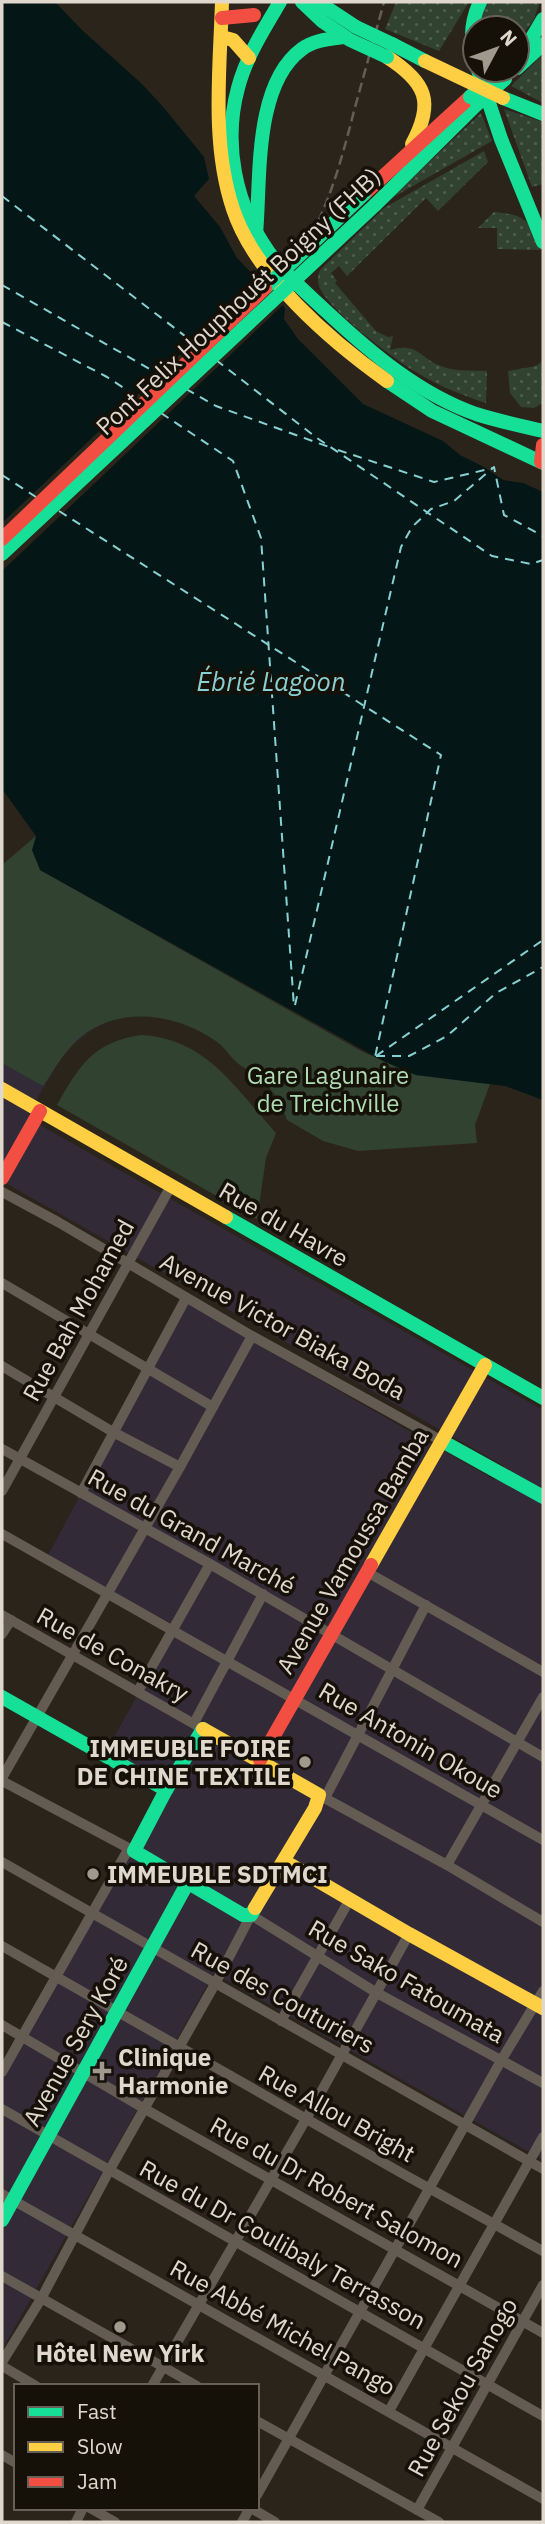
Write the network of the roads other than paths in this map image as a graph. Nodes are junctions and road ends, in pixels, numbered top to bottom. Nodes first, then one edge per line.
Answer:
1 (222, 2) edge
2 (246, 2) edge
3 (280, 2) edge
4 (302, 2) edge
5 (318, 2) edge
6 (254, 15) junction
7 (222, 18) junction
8 (543, 19) edge
9 (269, 22) junction
10 (350, 35) junction
11 (222, 37) junction
12 (531, 39) edge
13 (389, 51) junction
14 (249, 58) junction
15 (483, 84) edge
16 (492, 84) edge
17 (473, 101) junction
18 (543, 114) edge
19 (406, 155) junction
20 (370, 199) junction
21 (256, 234) junction
22 (543, 242) edge
23 (543, 431) edge
24 (543, 445) edge
25 (542, 463) edge
26 (2, 539) edge
27 (2, 555) edge
28 (2, 1089) edge
29 (40, 1111) junction
30 (2, 1178) edge
31 (171, 1186) junction
32 (2, 1192) edge
33 (127, 1264) junction
34 (2, 1283) edge
35 (186, 1298) junction
36 (88, 1335) junction
37 (252, 1336) junction
38 (485, 1365) junction
39 (2, 1366) edge
40 (148, 1369) junction
41 (54, 1396) junction
42 (543, 1398) edge
43 (213, 1407) junction
44 (113, 1432) junction
45 (442, 1441) junction
46 (2, 1449) edge
47 (20, 1459) junction
48 (180, 1467) junction
49 (2, 1491) edge
50 (80, 1493) junction
51 (543, 1496) edge
52 (145, 1529) junction
53 (2, 1534) edge
54 (209, 1563) junction
55 (367, 1572) junction
56 (105, 1594) junction
57 (263, 1594) junction
58 (426, 1605) junction
59 (6, 1618) edge
60 (171, 1630) junction
61 (332, 1633) junction
62 (2, 1634) edge
63 (73, 1655) junction
64 (229, 1662) junction
65 (391, 1669) junction
66 (543, 1672) edge
67 (138, 1691) junction
68 (2, 1697) edge
69 (543, 1697) edge
70 (295, 1698) junction
71 (36, 1716) junction
72 (199, 1726) junction
73 (358, 1737) junction
74 (518, 1743) junction
75 (543, 1757) edge
76 (260, 1760) junction
77 (2, 1779) edge
78 (166, 1790) junction
79 (322, 1797) junction
80 (482, 1805) junction
81 (543, 1840) edge
82 (132, 1849) junction
83 (284, 1861) junction
84 (2, 1862) edge
85 (447, 1865) junction
86 (187, 1884) junction
87 (350, 1899) junction
88 (93, 1914) junction
89 (251, 1915) junction
90 (543, 1922) edge
91 (409, 1934) junction
92 (2, 1946) edge
93 (153, 1948) junction
94 (317, 1955) junction
95 (56, 1977) junction
96 (215, 1984) junction
97 (377, 1993) junction
98 (541, 2001) edge
99 (117, 2011) junction
100 (281, 2021) junction
101 (2, 2025) edge
102 (22, 2036) junction
103 (180, 2049) junction
104 (342, 2055) junction
105 (502, 2059) junction
106 (2, 2072) edge
107 (83, 2072) junction
108 (543, 2083) edge
109 (2, 2109) edge
110 (145, 2109) junction
111 (306, 2119) junction
112 (465, 2125) junction
113 (49, 2135) junction
114 (543, 2137) edge
115 (530, 2161) junction
116 (543, 2169) edge
117 (109, 2171) junction
118 (271, 2179) junction
119 (430, 2188) junction
120 (7, 2197) edge
121 (2, 2220) edge
122 (494, 2223) junction
123 (75, 2234) junction
124 (234, 2242) junction
125 (395, 2249) junction
126 (543, 2251) edge
127 (2, 2276) edge
128 (543, 2285) edge
129 (460, 2286) junction
130 (41, 2299) junction
131 (198, 2303) junction
132 (360, 2312) junction
133 (523, 2321) junction
134 (543, 2333) edge
135 (424, 2348) junction
136 (2, 2364) edge
137 (164, 2365) junction
138 (325, 2375) junction
139 (33, 2384) edge
140 (153, 2384) edge
141 (194, 2384) edge
142 (488, 2384) junction
143 (389, 2411) junction
144 (543, 2416) edge
145 (259, 2422) edge
146 (288, 2438) junction
147 (452, 2447) junction
148 (259, 2491) edge
149 (543, 2499) edge
150 (94, 2510) edge
151 (254, 2510) edge
152 (417, 2510) junction
153 (115, 2522) edge
154 (275, 2522) edge
155 (439, 2522) edge

1 - 7 main road
2 - 6 main road
3 - 9 main road
4 - 10 main road
5 - 10 main road
6 - 7 main road
6 - 9 main road
7 - 11 main road
8 - 12 main road
9 - 14 main road
10 - 13 main road, bridge
10 - 21 main road
11 - 14 main road
11 - 25 main road
13 - 18 main road, bridge
13 - 19 main road
14 - 21 main road
15 - 22 main road
16 - 17 main road, Pont Felix Houphouét Boigny (FHB), bridge
17 - 19 main road, Pont Felix Houphouét Boigny (FHB)
17 - 20 main road, Pont Felix Houphouét Boigny (FHB)
19 - 20 main road, Pont Felix Houphouét Boigny (FHB)
20 - 26 main road, Pont Felix Houphouét Boigny (FHB), bridge
20 - 27 main road, Pont Felix Houphouét Boigny (FHB), bridge
21 - 23 main road
24 - 25 main road
28 - 29 main road, Rue du Havre
29 - 30 main road
29 - 31 main road, Rue du Havre
31 - 33 street, Rue Bah Mohamed
31 - 38 main road, Rue du Havre
32 - 33 street, Avenue Victor Biaka Boda
33 - 35 street, Avenue Victor Biaka Boda
33 - 36 street, Rue Bah Mohamed
34 - 36 street
35 - 37 street, Avenue Victor Biaka Boda
35 - 40 street
36 - 40 street
36 - 41 street, Rue Bah Mohamed
37 - 43 street
37 - 45 street, Avenue Victor Biaka Boda
38 - 42 main road, Rue du Havre
38 - 45 main road, Avenue Vamoussa Bamba
39 - 41 street
40 - 43 street
40 - 44 street
41 - 44 street
41 - 47 street, Rue Bah Mohamed
43 - 48 street
44 - 48 street
44 - 50 street
45 - 51 main road, Avenue Victor Biaka Boda
45 - 55 main road, Avenue Vamoussa Bamba
46 - 47 street, Rue du Grand Marché
47 - 49 street, Rue Bah Mohamed
47 - 50 street, Rue du Grand Marché
48 - 52 street
50 - 52 street, Rue du Grand Marché
52 - 54 street, Rue du Grand Marché
52 - 56 street
53 - 56 street, Rue Antonin Okoue
54 - 57 street, Rue du Grand Marché
54 - 60 street
55 - 58 street
55 - 61 main road, Avenue Vamoussa Bamba
56 - 60 street, Rue Antonin Okoue
56 - 63 street
57 - 61 street, Rue du Grand Marché
57 - 64 street
58 - 65 street
58 - 66 street
59 - 62 street
59 - 63 street, Rue de Conakry
60 - 64 street, Rue Antonin Okoue
60 - 67 street
61 - 65 street, Rue du Grand Marché
61 - 70 main road, Avenue Vamoussa Bamba
63 - 67 street, Rue de Conakry
63 - 71 street
64 - 70 street, Rue Antonin Okoue
64 - 72 street
65 - 73 street
65 - 74 street, Rue du Grand Marché
67 - 72 street, Rue de Conakry
68 - 71 main road
69 - 74 street
70 - 73 street, Rue Antonin Okoue
70 - 76 main road, Avenue Vamoussa Bamba
71 - 77 street
71 - 78 main road
72 - 76 main road
72 - 78 main road
73 - 79 street
73 - 80 street, Rue Antonin Okoue
74 - 75 street, Rue du Grand Marché
74 - 80 street
76 - 79 main road
77 - 82 street
78 - 82 main road
79 - 83 main road
79 - 85 street
80 - 81 street, Rue Antonin Okoue
80 - 85 street
82 - 86 main road
82 - 88 street
83 - 87 main road
83 - 89 main road
84 - 88 street, Rue des Couturiers
85 - 90 street
86 - 89 main road
86 - 93 main road, Avenue Sery Koré
87 - 91 main road
87 - 94 street
88 - 93 street, Rue des Couturiers
88 - 95 street
89 - 94 street, Rue Sako Fatoumata
89 - 96 street
91 - 97 street
91 - 98 main road
92 - 95 street, Rue Allou Bright
93 - 96 street, Rue des Couturiers
93 - 99 main road, Avenue Sery Koré
94 - 97 street, Rue Sako Fatoumata
94 - 100 street
95 - 99 street, Rue Allou Bright
95 - 102 street
96 - 100 street, Rue des Couturiers
96 - 103 street
97 - 104 street
97 - 105 street, Rue Sako Fatoumata
98 - 105 street
99 - 103 street, Rue Allou Bright
99 - 107 main road, Avenue Sery Koré
100 - 104 street, Rue des Couturiers
101 - 102 street, Rue du Dr Robert Salomon
102 - 106 street
102 - 107 street, Rue du Dr Robert Salomon
103 - 110 street
103 - 111 street, Rue Allou Bright
104 - 111 street
104 - 112 street, Rue des Couturiers
105 - 108 street, Rue Sako Fatoumata
105 - 112 street
107 - 110 street, Rue du Dr Robert Salomon
107 - 113 main road, Avenue Sery Koré
109 - 113 street, Rue du Dr Coulibaly Terrasson
110 - 117 street
110 - 118 street, Rue du Dr Robert Salomon
111 - 118 street
111 - 119 street, Rue Allou Bright
112 - 115 street, Rue des Couturiers
112 - 119 street
113 - 117 street, Rue du Dr Coulibaly Terrasson
113 - 120 main road, Avenue Sery Koré
114 - 115 street
115 - 116 street, Rue des Couturiers
115 - 122 street
117 - 123 street
117 - 124 street, Rue du Dr Coulibaly Terrasson
118 - 124 street
118 - 125 street, Rue du Dr Robert Salomon
119 - 122 street, Rue Allou Bright
119 - 125 street
120 - 121 main road, Avenue Sery Koré
120 - 123 street, Rue Abbé Michel Pango
122 - 126 street, Rue Allou Bright
122 - 129 street
123 - 130 street
123 - 131 street, Rue Abbé Michel Pango
124 - 131 street
124 - 132 street, Rue du Dr Coulibaly Terrasson
125 - 129 street, Rue du Dr Robert Salomon
125 - 132 street
127 - 130 street
128 - 133 street, Rue Sekou Sanogo
129 - 133 street, Rue du Dr Robert Salomon
129 - 135 street
130 - 136 street
130 - 137 street
131 - 137 street
131 - 138 street, Rue Abbé Michel Pango
132 - 135 street, Rue du Dr Coulibaly Terrasson
132 - 138 street
133 - 134 street, Rue du Dr Robert Salomon
133 - 142 street, Rue Sekou Sanogo
135 - 142 street, Rue du Dr Coulibaly Terrasson
135 - 143 street
136 - 139 street
137 - 140 street
137 - 141 street
138 - 143 street, Rue Abbé Michel Pango
138 - 146 street
142 - 144 street, Rue du Dr Coulibaly Terrasson
142 - 147 street, Rue Sekou Sanogo
143 - 147 street, Rue Abbé Michel Pango
145 - 146 street
146 - 148 street
146 - 152 street
147 - 149 street, Rue Abbé Michel Pango
147 - 152 street, Rue Sekou Sanogo
150 - 153 street
151 - 154 street
152 - 155 street

